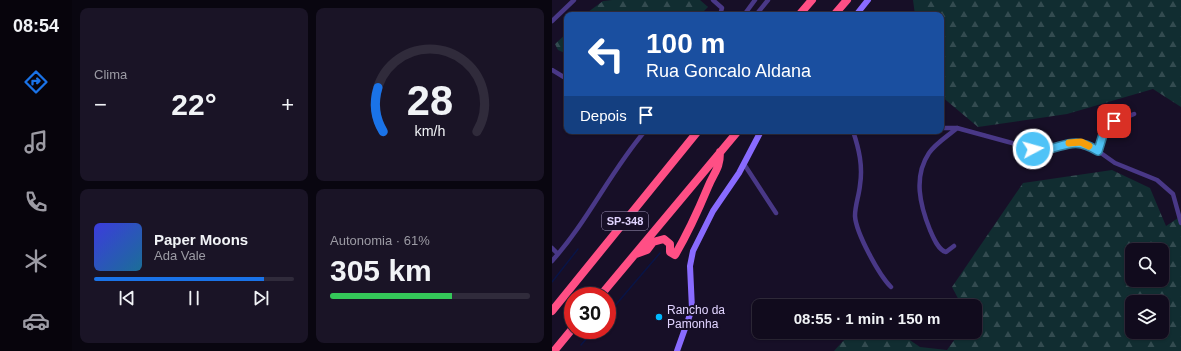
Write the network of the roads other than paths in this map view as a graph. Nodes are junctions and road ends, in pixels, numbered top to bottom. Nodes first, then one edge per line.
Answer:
1 (574, 0) edge
2 (713, 0) edge
3 (755, 0) edge
4 (768, 0) edge
5 (812, 0) edge
6 (847, 0) edge
7 (868, 0) edge
8 (721, 12) edge
9 (746, 12) edge
10 (758, 12) edge
11 (802, 12) edge
12 (837, 12) edge
13 (858, 12) edge
14 (552, 21) edge
15 (552, 70) edge
16 (564, 77) edge
17 (1134, 114) dead end
18 (944, 128) edge
19 (957, 128) junction
20 (643, 134) edge
21 (696, 134) edge
22 (735, 134) edge
23 (759, 134) edge
24 (854, 134) edge
25 (1098, 151) junction
26 (720, 152) junction
27 (744, 164) junction
28 (776, 213) dead end
29 (1181, 223) edge
30 (954, 246) dead end
31 (552, 248) edge
32 (558, 254) junction
33 (635, 254) junction
34 (552, 261) edge
35 (608, 287) edge
36 (891, 287) dead end
37 (552, 311) edge
38 (564, 339) edge
39 (554, 351) edge
40 (677, 351) edge

1 - 14 street
2 - 8 street
3 - 9 street
4 - 10 street
5 - 11 highway
6 - 12 highway
7 - 13 main road
15 - 16 street
17 - 25 street
18 - 19 street
19 - 25 street
19 - 30 street
20 - 32 street
21 - 37 highway, SP-348
22 - 26 highway, SP-348
23 - 27 main road
24 - 36 street
25 - 29 street
26 - 33 highway, SP-348
26 - 33 highway
27 - 28 street
27 - 40 main road
31 - 32 street
32 - 34 street
33 - 35 highway, SP-348
38 - 39 highway

